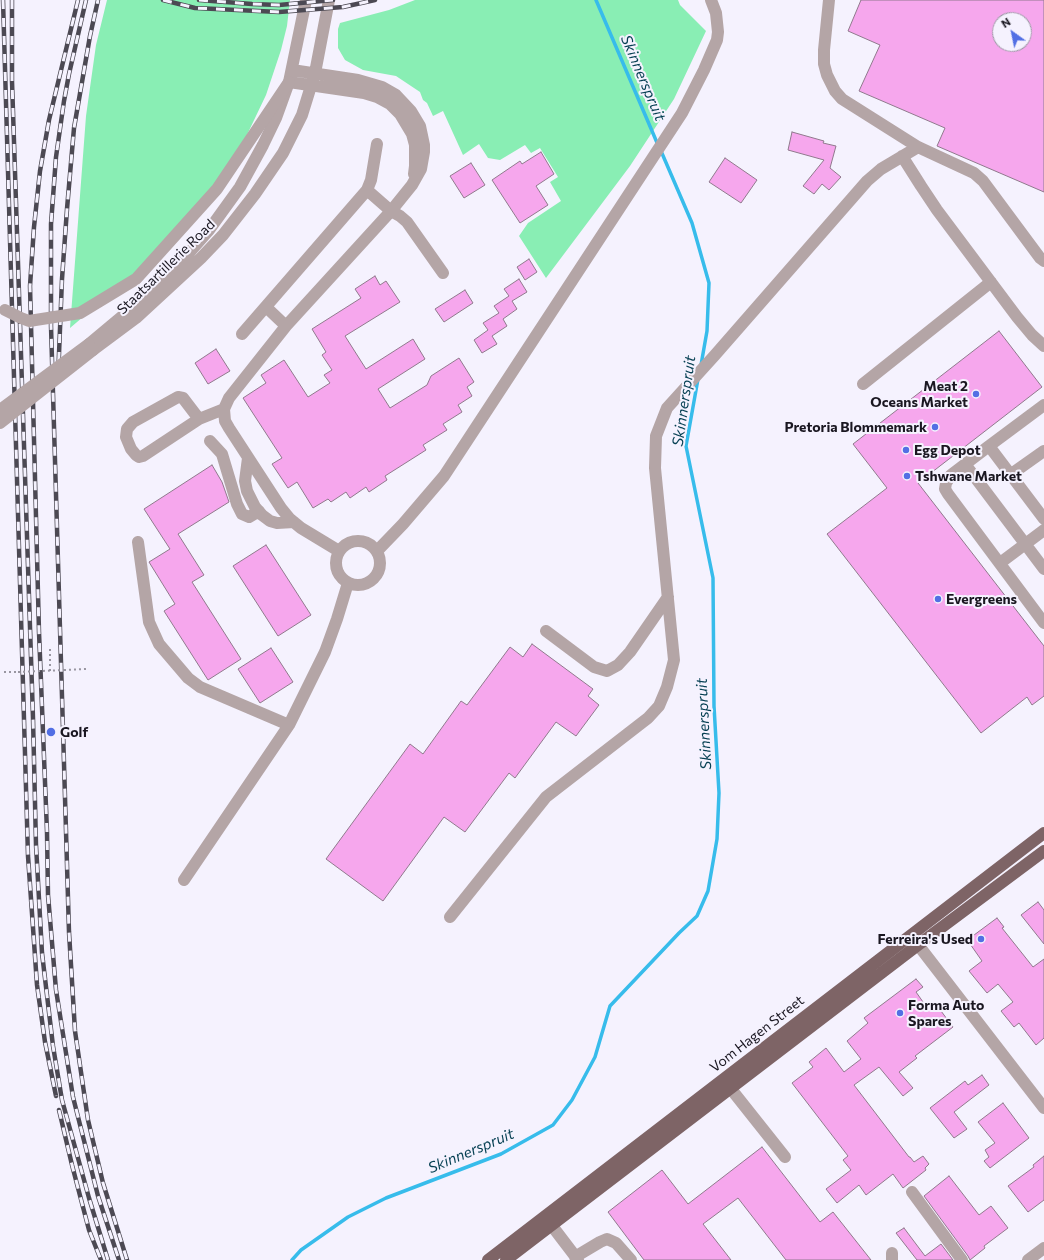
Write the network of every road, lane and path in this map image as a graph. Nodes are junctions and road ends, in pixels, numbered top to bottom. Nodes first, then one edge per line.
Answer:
1 (306, 0) edge
2 (329, 0) edge
3 (711, 0) edge
4 (829, 0) edge
5 (292, 70) junction
6 (315, 73) junction
7 (289, 82) junction
8 (311, 86) junction
9 (377, 144) dead end
10 (918, 147) junction
11 (902, 156) junction
12 (412, 185) junction
13 (367, 190) junction
14 (392, 211) junction
15 (1044, 261) edge
16 (443, 274) dead end
17 (991, 282) junction
18 (266, 307) junction
19 (2, 308) edge
20 (286, 326) junction
21 (242, 334) dead end
22 (1044, 346) edge
23 (91, 347) junction
24 (863, 384) dead end
25 (1044, 405) edge
26 (224, 409) junction
27 (0, 410) edge
28 (199, 419) junction
29 (0, 423) edge
30 (210, 441) dead end
31 (989, 446) junction
32 (1044, 451) edge
33 (248, 458) junction
34 (965, 464) junction
35 (1010, 475) junction
36 (259, 511) junction
37 (1044, 519) edge
38 (294, 522) junction
39 (1044, 530) edge
40 (138, 542) dead end
41 (1025, 544) junction
42 (339, 551) junction
43 (377, 551) junction
44 (1000, 564) junction
45 (1044, 569) edge
46 (348, 583) junction
47 (668, 597) junction
48 (1044, 623) edge
49 (546, 631) dead end
50 (50, 649) dead end
51 (86, 670) dead end
52 (50, 671) junction
53 (4, 672) dead end
54 (289, 726) junction
55 (1044, 833) edge
56 (1044, 851) edge
57 (184, 880) dead end
58 (450, 918) dead end
59 (910, 935) junction
60 (918, 945) junction
61 (730, 1089) junction
62 (1044, 1108) edge
63 (785, 1156) dead end
64 (912, 1192) dead end
65 (548, 1221) junction
66 (1044, 1248) edge
67 (576, 1258) edge
68 (488, 1260) edge
69 (506, 1260) edge
70 (631, 1260) edge
71 (962, 1260) edge
72 (1028, 1260) edge

1 - 5 street, Staatsartillerie Road
2 - 6 street, Staatsartillerie Road
3 - 43 street
4 - 10 street
5 - 6 street
5 - 7 street, Staatsartillerie Road
6 - 8 street, Staatsartillerie Road
6 - 12 street
7 - 8 street
7 - 19 street, bridge
7 - 23 street, Staatsartillerie Road
8 - 12 street
8 - 23 street, Staatsartillerie Road
9 - 13 street
10 - 11 street
10 - 15 street
11 - 17 street
11 - 47 street
12 - 14 street
13 - 14 street
13 - 18 street
14 - 16 street
14 - 20 street
17 - 22 street
17 - 24 street
18 - 20 street
18 - 21 street
20 - 26 street
23 - 27 street, Staatsartillerie Road, bridge
23 - 29 street, Staatsartillerie Road, bridge
25 - 31 street
26 - 28 street
26 - 33 street
28 - 28 street
30 - 36 street
31 - 34 street
31 - 35 street
32 - 35 street
33 - 36 street
33 - 38 street
34 - 41 street
34 - 44 street
35 - 37 street
36 - 38 street
38 - 42 street
39 - 41 street
40 - 54 street
41 - 44 street
41 - 45 street
42 - 43 street
42 - 46 street
43 - 46 street
44 - 48 street
46 - 54 street
47 - 49 street
47 - 58 street
50 - 52 path
51 - 52 path, bridge
52 - 53 path, bridge
54 - 57 street
55 - 59 main road, Vom Hagen Street
56 - 60 main road, Vom Hagen Street
59 - 60 street
59 - 65 main road, Vom Hagen Street
60 - 61 main road, Vom Hagen Street
60 - 62 street
61 - 63 street
61 - 65 main road, Vom Hagen Street
64 - 71 street
65 - 67 street
65 - 68 main road, Vom Hagen Street
65 - 69 main road, Vom Hagen Street
66 - 72 street
67 - 70 street

